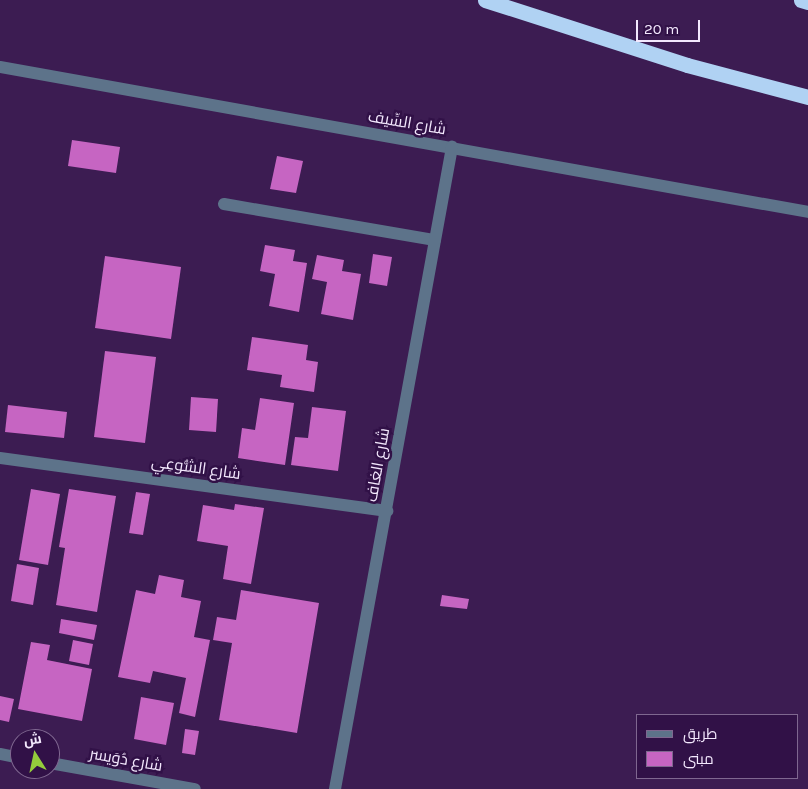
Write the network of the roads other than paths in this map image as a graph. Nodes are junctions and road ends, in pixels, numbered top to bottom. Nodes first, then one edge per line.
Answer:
1 (485, 0) edge
2 (801, 0) edge
3 (808, 2) edge
4 (0, 67) edge
5 (808, 97) edge
6 (452, 147) junction
7 (224, 204) dead end
8 (808, 212) edge
9 (435, 240) junction
10 (0, 458) edge
11 (387, 511) junction
12 (60, 765) edge
13 (196, 789) edge
14 (335, 789) edge

1 - 5 highway
2 - 3 highway
4 - 6 street, شارع السِّيف
6 - 8 street, شارع السِّيف
6 - 9 street, شارع الغاف
7 - 9 street
9 - 11 street, شارع الغاف
10 - 11 street, شارع الشُّوعِي
11 - 14 street, شارع الغاف
12 - 13 street, شارع دُوَيسر

